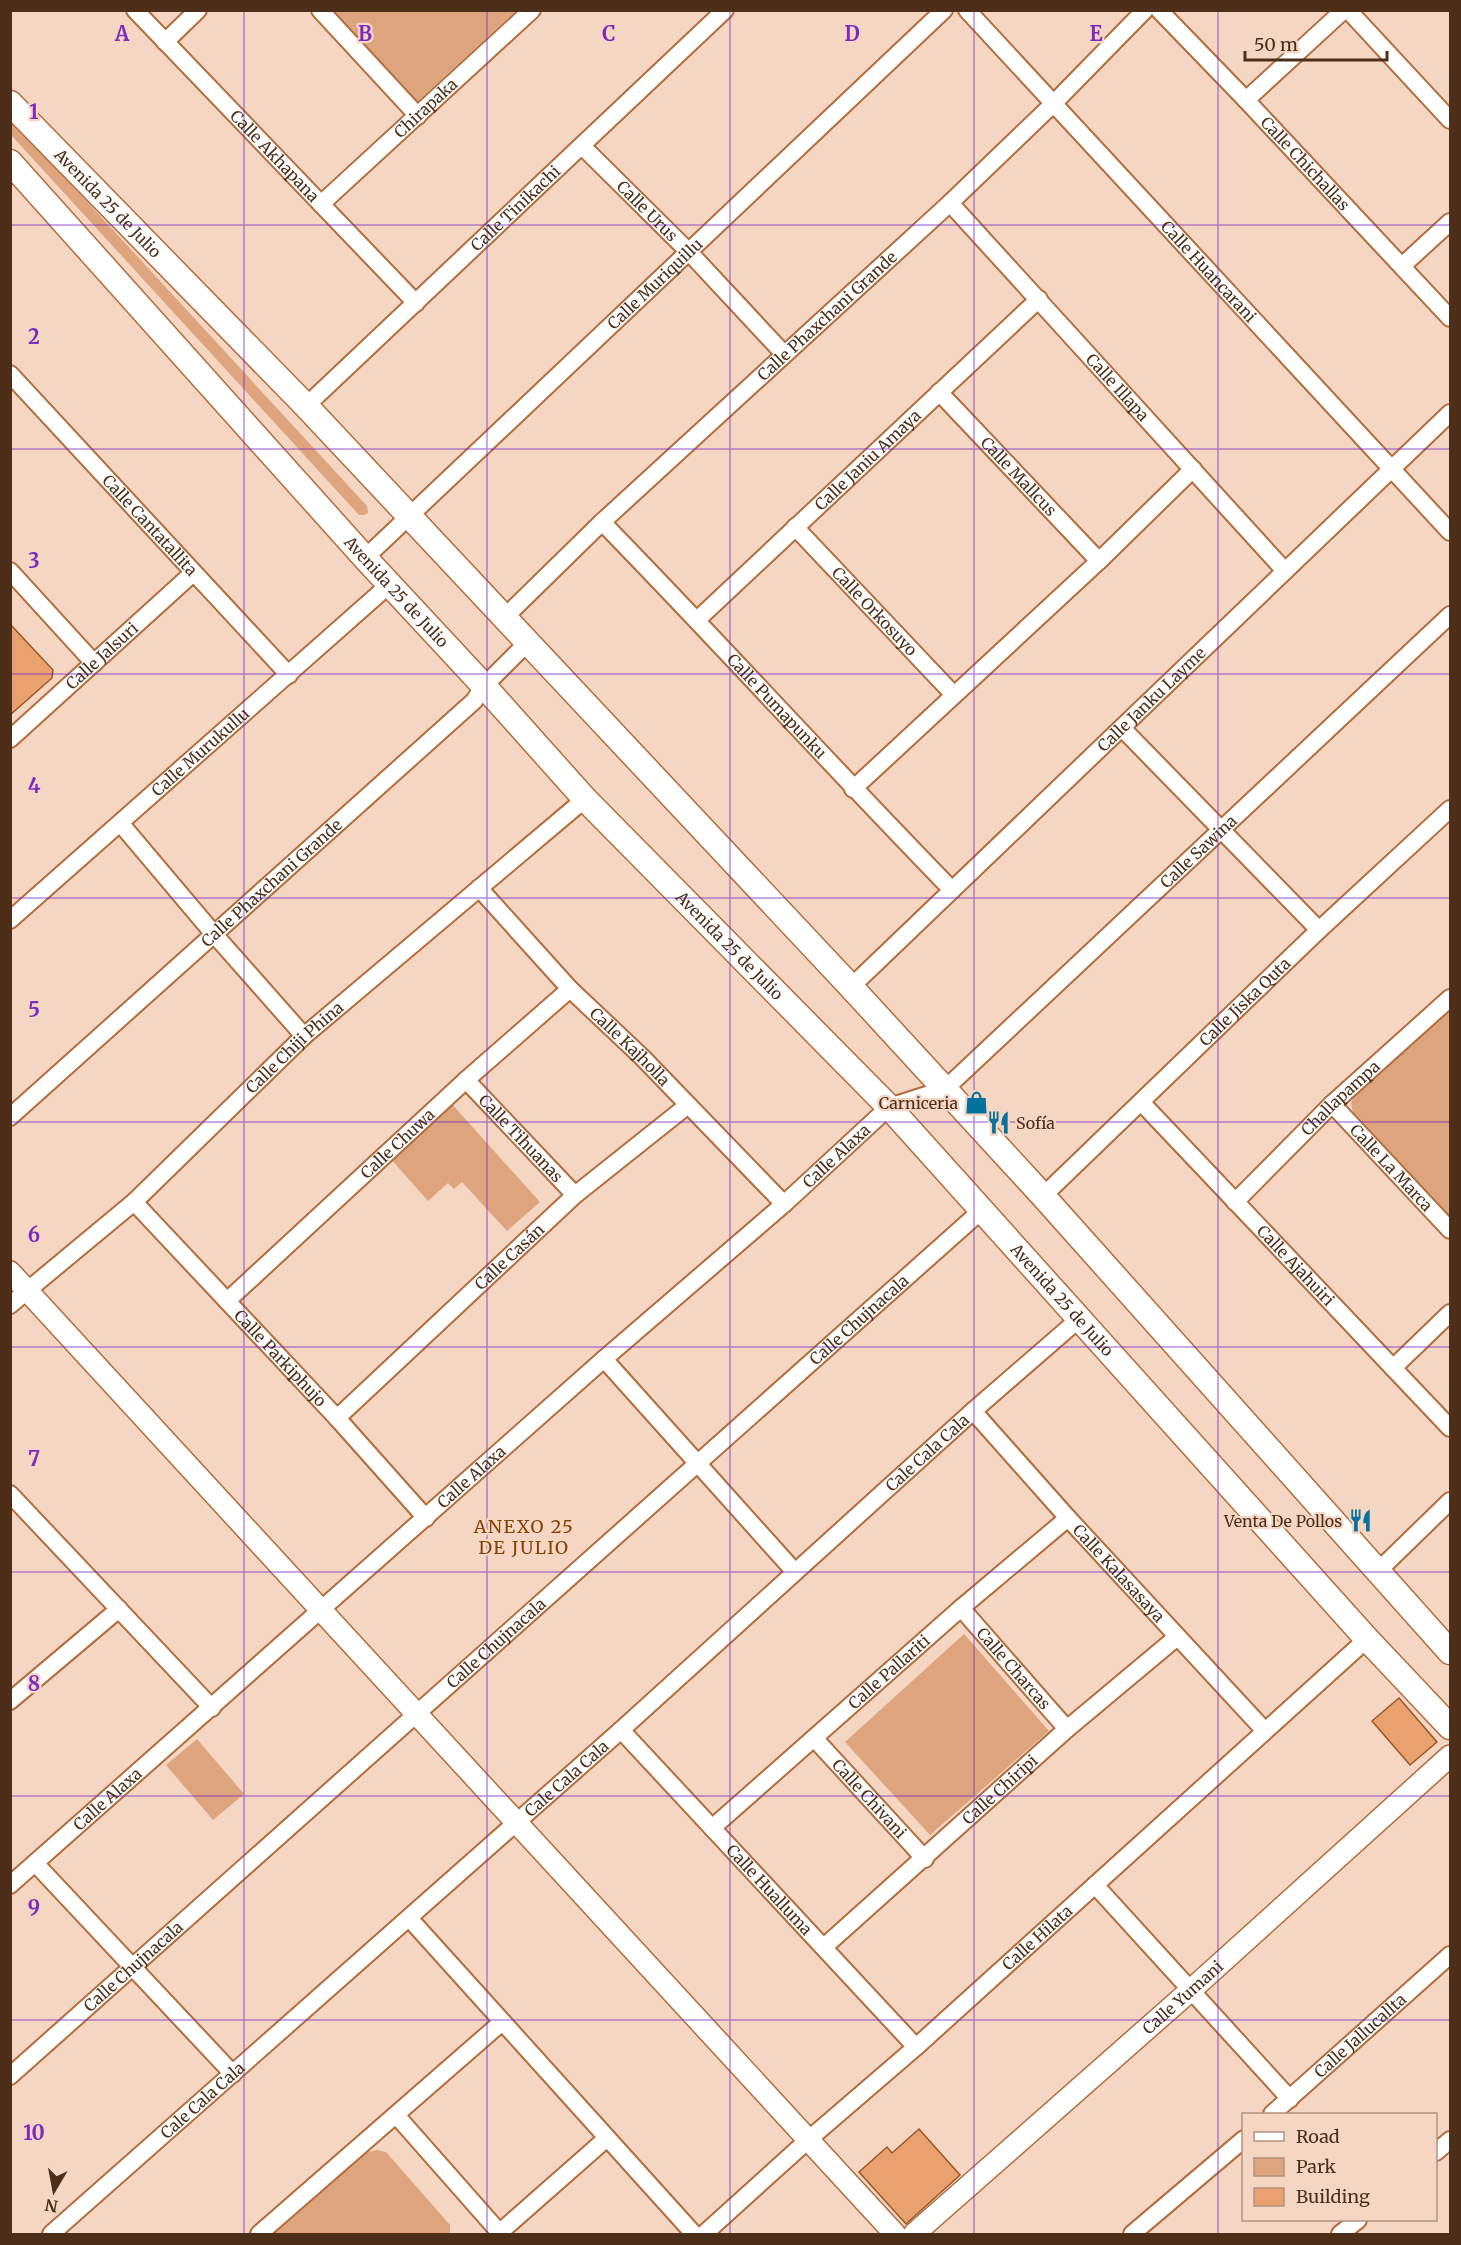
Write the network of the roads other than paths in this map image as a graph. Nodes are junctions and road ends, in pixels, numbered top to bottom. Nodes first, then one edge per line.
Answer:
1 (135, 10) edge
2 (198, 10) edge
3 (320, 10) edge
4 (532, 10) edge
5 (725, 10) edge
6 (944, 10) edge
7 (967, 10) edge
8 (1145, 10) edge
9 (1159, 10) edge
10 (1346, 10) edge
11 (165, 42) junction
12 (1246, 100) junction
13 (10, 103) edge
14 (1053, 104) junction
15 (418, 116) junction
16 (1450, 120) edge
17 (582, 146) junction
18 (10, 162) edge
19 (950, 203) junction
20 (321, 204) junction
21 (1450, 222) edge
22 (689, 252) junction
23 (1403, 265) junction
24 (1039, 299) junction
25 (416, 303) junction
26 (1450, 318) edge
27 (784, 354) junction
28 (10, 374) edge
29 (939, 392) junction
30 (306, 406) junction
31 (1450, 412) edge
32 (1193, 469) junction
33 (1392, 469) junction
34 (409, 516) junction
35 (602, 522) junction
36 (795, 527) junction
37 (1450, 532) edge
38 (365, 558) junction
39 (1099, 561) junction
40 (10, 571) edge
41 (1285, 571) junction
42 (193, 573) junction
43 (390, 584) junction
44 (1450, 615) edge
45 (505, 617) junction
46 (697, 620) junction
47 (527, 643) junction
48 (94, 663) junction
49 (289, 675) junction
50 (484, 686) junction
51 (954, 695) junction
52 (1122, 728) junction
53 (10, 739) edge
54 (853, 789) junction
55 (585, 799) junction
56 (1450, 809) edge
57 (121, 824) junction
58 (1222, 829) junction
59 (479, 888) junction
60 (952, 890) junction
61 (10, 920) edge
62 (1319, 930) junction
63 (213, 933) junction
64 (851, 987) junction
65 (570, 988) junction
66 (1450, 998) edge
67 (304, 1036) junction
68 (466, 1080) junction
69 (945, 1089) junction
70 (1141, 1101) junction
71 (1332, 1104) junction
72 (688, 1105) junction
73 (889, 1107) junction
74 (10, 1117) edge
75 (575, 1195) junction
76 (1043, 1196) junction
77 (134, 1202) junction
78 (1235, 1202) junction
79 (784, 1204) junction
80 (982, 1210) junction
81 (1450, 1230) edge
82 (10, 1272) edge
83 (27, 1290) junction
84 (227, 1301) junction
85 (10, 1305) edge
86 (1450, 1313) edge
87 (1079, 1319) junction
88 (604, 1359) junction
89 (1393, 1368) junction
90 (973, 1411) junction
91 (337, 1418) junction
92 (1450, 1428) edge
93 (700, 1464) junction
94 (10, 1494) edge
95 (1450, 1501) edge
96 (426, 1518) junction
97 (1068, 1518) junction
98 (1378, 1571) junction
99 (795, 1572) junction
100 (961, 1608) junction
101 (119, 1609) junction
102 (321, 1611) junction
103 (1177, 1637) junction
104 (1367, 1639) junction
105 (1450, 1652) edge
106 (10, 1701) edge
107 (212, 1708) junction
108 (417, 1714) junction
109 (1450, 1727) edge
110 (1067, 1729) junction
111 (621, 1730) junction
112 (1265, 1731) junction
113 (814, 1738) junction
114 (1450, 1756) edge
115 (517, 1822) junction
116 (712, 1828) junction
117 (925, 1858) junction
118 (35, 1863) junction
119 (10, 1885) edge
120 (1095, 1885) junction
121 (409, 1918) junction
122 (824, 1947) junction
123 (1450, 1955) edge
124 (133, 1968) junction
125 (1191, 1990) junction
126 (502, 2022) junction
127 (916, 2047) junction
128 (232, 2074) junction
129 (10, 2076) edge
130 (1290, 2099) junction
131 (1274, 2113) edge
132 (396, 2115) junction
133 (607, 2138) junction
134 (808, 2140) junction
135 (1450, 2140) edge
136 (1242, 2141) edge
137 (1437, 2151) edge
138 (1357, 2221) edge
139 (499, 2234) edge
140 (51, 2235) edge
141 (259, 2235) edge
142 (694, 2235) edge
143 (704, 2235) edge
144 (895, 2235) edge
145 (914, 2235) edge
146 (1132, 2235) edge
147 (1340, 2235) edge

1 - 11 street, Calle Akhapana
2 - 11 street
3 - 15 street
4 - 15 street, Chirapaka
5 - 17 street, Calle Tinikachi
6 - 22 street, Calle Muriquillu
7 - 14 street, Calle Huancarani
8 - 14 street, Calle Phaxchani Grande
9 - 12 street, Calle Chichallas
10 - 12 street
10 - 16 street
11 - 20 street, Calle Akhapana
12 - 23 street, Calle Chichallas
13 - 30 main road, Avenida 25 de Julio
14 - 19 street, Calle Phaxchani Grande
14 - 33 street, Calle Huancarani
15 - 20 street, Chirapaka
17 - 22 street, Calle Urus
17 - 25 street, Calle Tinikachi
18 - 38 main road, Avenida 25 de Julio
19 - 24 street, Calle Illapa
19 - 27 street, Calle Phaxchani Grande
20 - 25 street, Calle Akhapana
21 - 23 street
22 - 27 street, Calle Urus
22 - 34 street, Calle Muriquillu
23 - 26 street, Calle Chichallas
24 - 29 street, Calle Janiu Amaya
24 - 32 street, Calle Illapa
25 - 30 street, Calle Tinikachi
27 - 35 street, Calle Phaxchani Grande
28 - 42 street, Calle Cantatallita
29 - 36 street, Calle Janiu Amaya
29 - 39 street, Calle Mallcus
30 - 34 main road, Avenida 25 de Julio
31 - 33 street, Calle Janku Layme
32 - 39 street
32 - 41 street, Calle Illapa
33 - 37 street, Calle Huancarani
33 - 41 street, Calle Janku Layme
34 - 38 street, Calle Muriquillu
34 - 45 main road, Avenida 25 de Julio
35 - 45 street, Calle Phaxchani Grande
35 - 46 street, Calle Pumapunku
36 - 46 street, Calle Janiu Amaya
36 - 51 street, Calle Orkosuyo
38 - 43 main road, Avenida 25 de Julio
39 - 51 street
40 - 48 street
41 - 52 street, Calle Janku Layme
42 - 48 street, Calle Jalsuri
42 - 49 street, Calle Cantatallita
43 - 49 street, Calle Murukullu
43 - 50 main road, Avenida 25 de Julio
44 - 58 street, Calle Sawina
45 - 47 main road, Avenida 25 de Julio
46 - 54 street, Calle Pumapunku
47 - 50 street, Calle Phaxchani Grande
47 - 64 main road, Avenida 25 de Julio
48 - 53 street, Calle Jalsuri
49 - 57 street, Calle Murukullu
50 - 55 main road, Avenida 25 de Julio
50 - 63 street, Calle Phaxchani Grande
51 - 54 street
52 - 58 street
52 - 60 street, Calle Janku Layme
54 - 60 street, Calle Pumapunku
55 - 59 street, Calle Chiji Phina
55 - 73 main road, Avenida 25 de Julio
56 - 62 street, Calle Jiska Quta
57 - 61 street, Calle Murukullu
57 - 63 street
58 - 62 street
58 - 69 street, Calle Sawina
59 - 65 street, Calle Kajholla
59 - 67 street, Calle Chiji Phina
60 - 64 street, Calle Janku Layme
62 - 70 street, Calle Jiska Quta
63 - 67 street
63 - 74 street, Calle Phaxchani Grande
64 - 69 main road, Avenida 25 de Julio
65 - 68 street, Calle Chuwa
65 - 72 street, Calle Kajholla
66 - 71 street, Challapampa
67 - 77 street, Calle Chiji Phina
68 - 75 street, Calle Tihuanas
68 - 84 street, Calle Chuwa
69 - 73 street, Calle Alaxa
69 - 76 main road, Avenida 25 de Julio
70 - 76 street, Calle Jiska Quta
70 - 78 street, Calle Ajahuiri
71 - 78 street, Challapampa
71 - 81 street, Calle La Marca
72 - 75 street, Calle Casán
72 - 79 street, Calle Kajholla
73 - 79 street, Calle Alaxa
73 - 80 main road, Avenida 25 de Julio
75 - 91 street, Calle Casán
76 - 98 main road, Avenida 25 de Julio
77 - 83 street, Calle Chiji Phina
77 - 84 street, Calle Parkiphujo
78 - 89 street, Calle Ajahuiri
79 - 88 street, Calle Alaxa
80 - 87 main road, Avenida 25 de Julio
80 - 93 street, Calle Chujnacala
82 - 83 street
83 - 85 street, Calle Chiji Phina
83 - 102 street
84 - 91 street, Calle Parkiphujo
86 - 89 street
87 - 90 street, Cale Cala Cala
87 - 104 main road, Avenida 25 de Julio
88 - 93 street
88 - 96 street, Calle Alaxa
89 - 92 street, Calle Ajahuiri
90 - 97 street, Calle Kalasasaya
90 - 99 street, Cale Cala Cala
91 - 96 street, Calle Parkiphujo
93 - 99 street
93 - 108 street, Calle Chujnacala
94 - 101 street
95 - 98 street
96 - 102 street, Calle Alaxa
97 - 100 street, Calle Pallariti
97 - 103 street, Calle Kalasasaya
98 - 105 main road, Avenida 25 de Julio
99 - 111 street, Cale Cala Cala
100 - 110 street, Calle Charcas
100 - 113 street, Calle Pallariti
101 - 106 street
101 - 107 street
102 - 107 street, Calle Alaxa
102 - 108 street
103 - 110 street, Calle Chiripi
103 - 112 street, Calle Kalasasaya
104 - 109 main road, Avenida 25 de Julio
104 - 112 street, Calle Hilata
107 - 118 street, Calle Alaxa
108 - 115 street
108 - 124 street, Calle Chujnacala
110 - 117 street, Calle Chiripi
111 - 115 street, Cale Cala Cala
111 - 116 street, Calle Hualluma
112 - 120 street, Calle Hilata
113 - 116 street, Calle Pallariti
113 - 117 street, Calle Chivani
114 - 125 street, Calle Yumani
115 - 121 street, Cale Cala Cala
115 - 134 street
116 - 122 street, Calle Hualluma
117 - 122 street, Calle Chiripi
118 - 119 street, Calle Alaxa
118 - 124 street
120 - 125 street
120 - 127 street, Calle Hilata
121 - 126 street
121 - 128 street, Cale Cala Cala
122 - 127 street, Calle Hualluma
123 - 130 street, Calle Jallucallta
124 - 128 street
124 - 129 street, Calle Chujnacala
125 - 130 street
125 - 145 street, Calle Yumani
126 - 132 street
126 - 133 street
127 - 134 street, Calle Hilata
128 - 140 street, Cale Cala Cala
130 - 131 street, Calle Jallucallta
132 - 139 street
132 - 141 street
133 - 139 street
133 - 142 street
134 - 143 street, Calle Hilata
134 - 144 street
135 - 137 street
136 - 146 street
138 - 147 street

